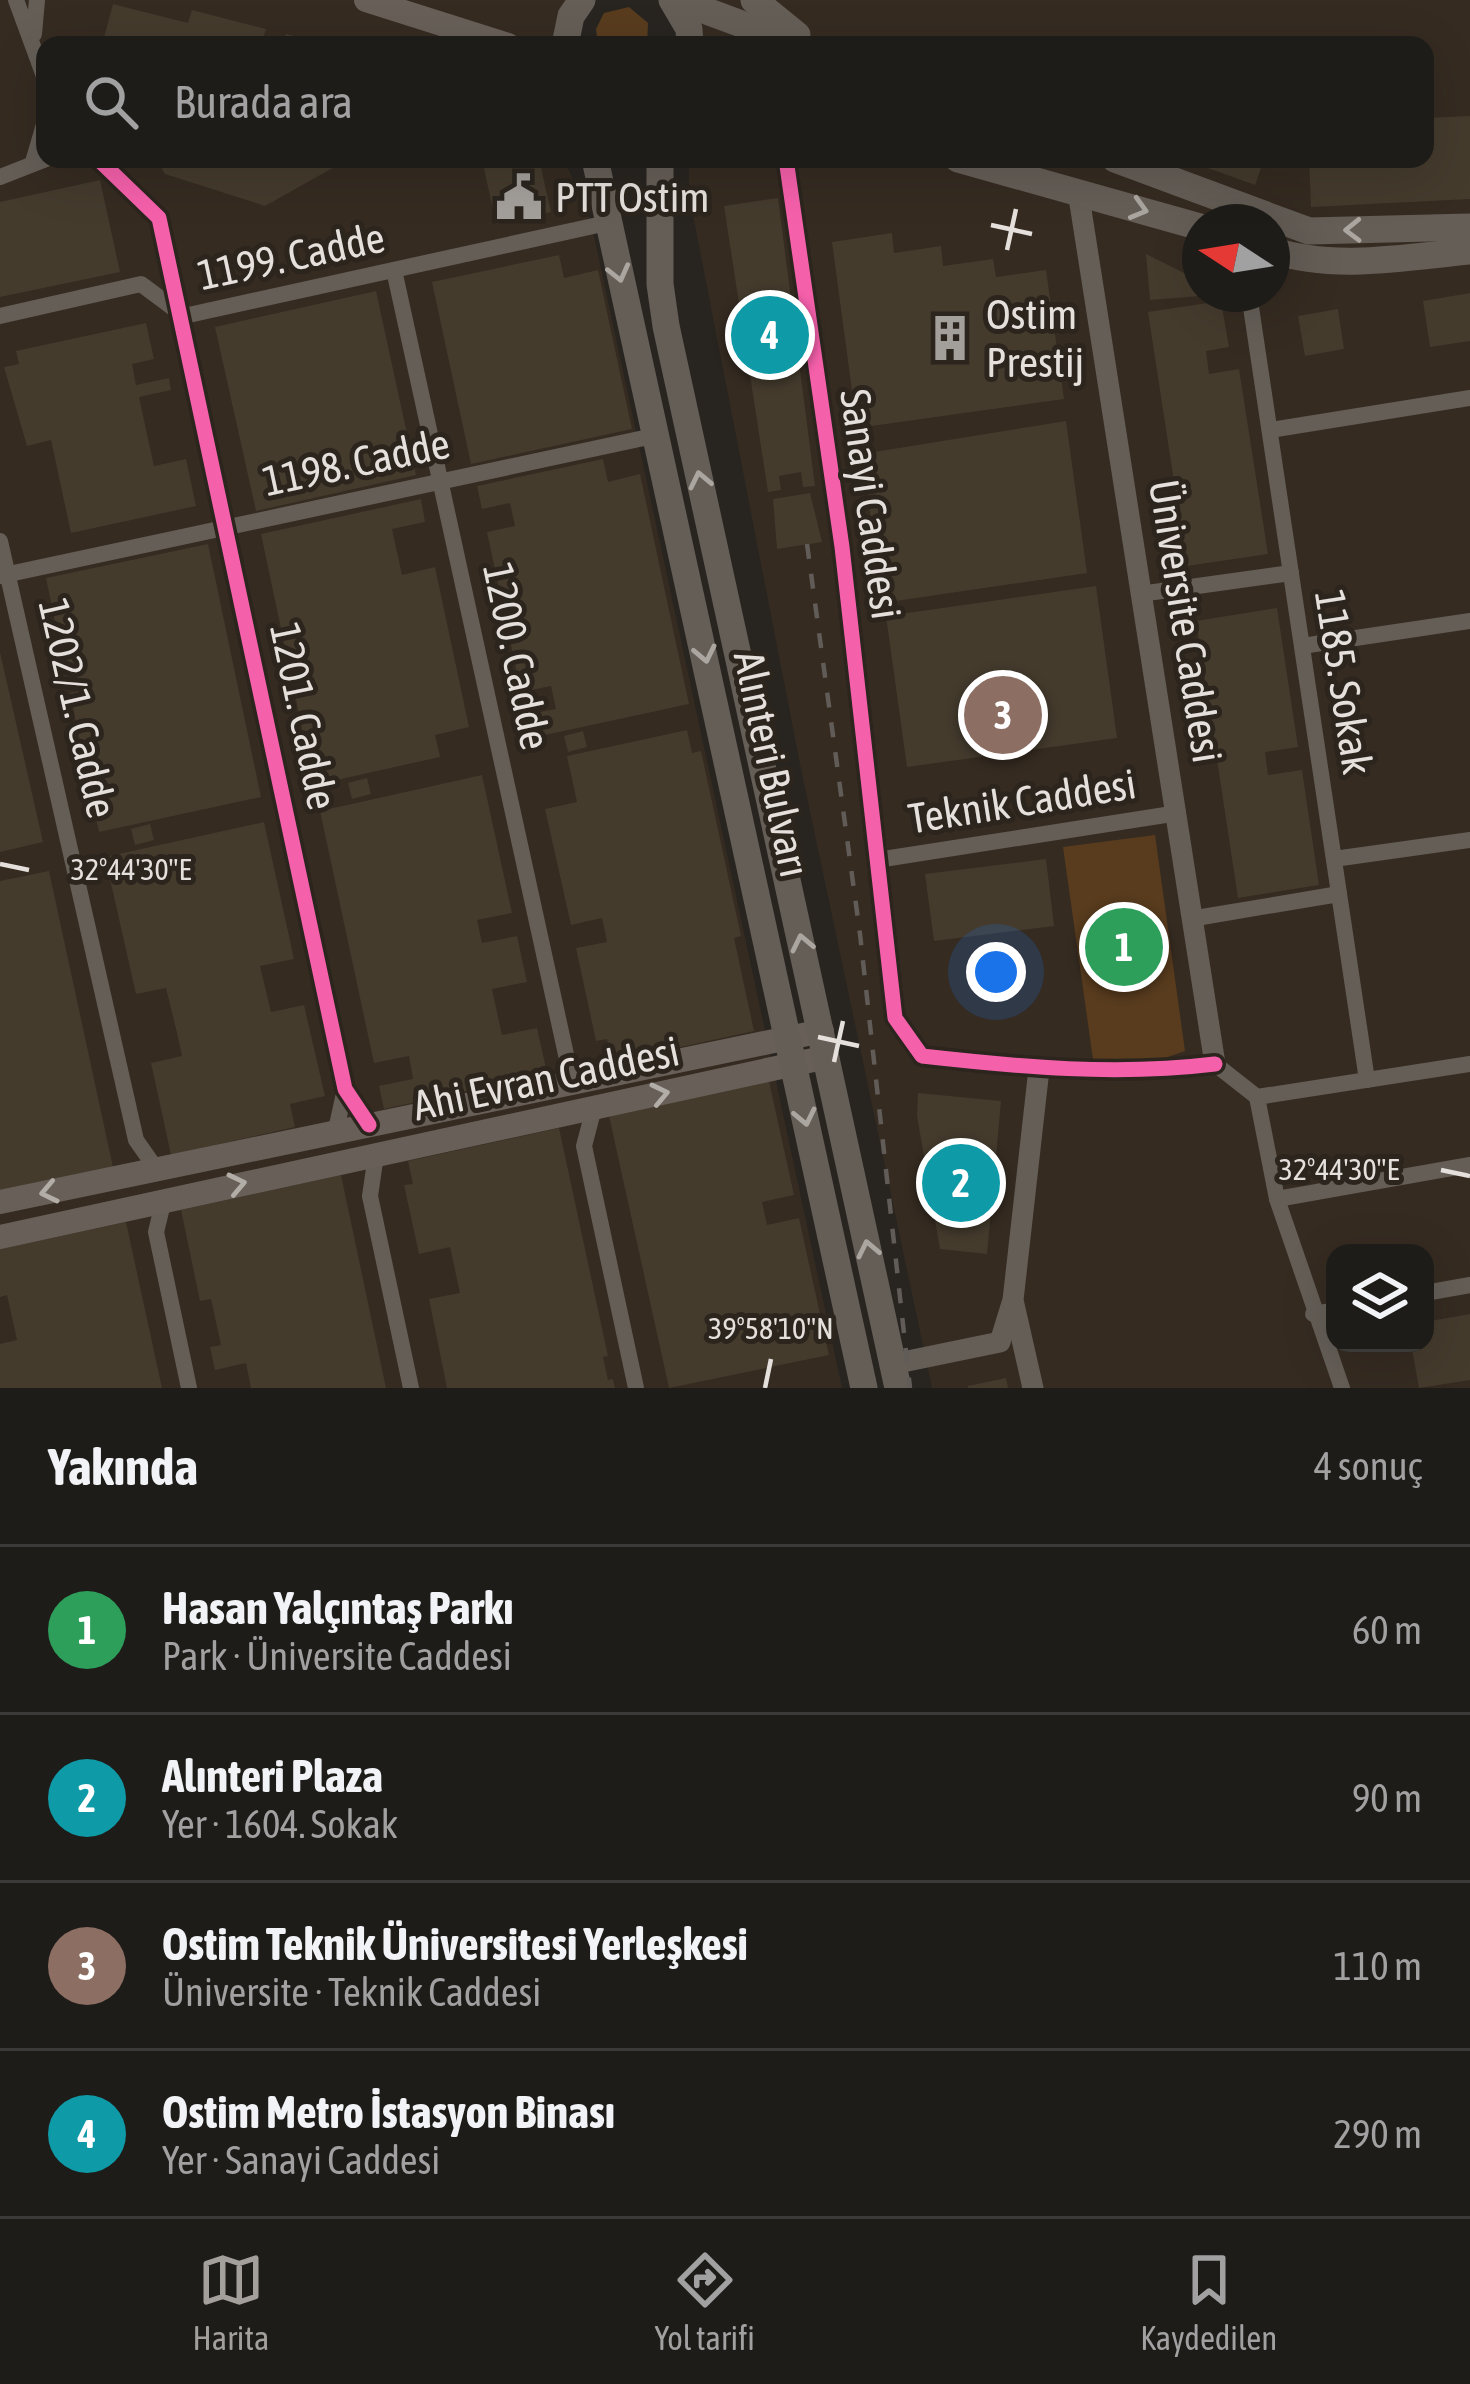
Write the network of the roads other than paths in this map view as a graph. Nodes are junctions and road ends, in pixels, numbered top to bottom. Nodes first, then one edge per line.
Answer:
1 (16, 0) edge
2 (37, 0) edge
3 (365, 0) edge
4 (582, 0) edge
5 (675, 0) edge
6 (754, 0) edge
7 (33, 35) junction
8 (479, 36) edge
9 (567, 36) edge
10 (689, 36) edge
11 (773, 36) edge
12 (799, 36) edge
13 (36, 46) edge
14 (36, 162) edge
15 (107, 168) edge
16 (597, 168) edge
17 (660, 168) edge
18 (787, 168) edge
19 (992, 168) edge
20 (1139, 168) edge
21 (0, 176) edge
22 (1078, 191) junction
23 (1182, 222) edge
24 (607, 223) junction
25 (1470, 226) edge
26 (1470, 251) edge
27 (1290, 256) edge
28 (394, 270) junction
29 (1252, 312) edge
30 (0, 316) edge
31 (184, 316) junction
32 (1470, 398) edge
33 (1270, 430) junction
34 (658, 435) junction
35 (439, 482) junction
36 (227, 527) junction
37 (0, 541) edge
38 (1291, 574) junction
39 (4, 575) edge
40 (1140, 594) junction
41 (1470, 621) edge
42 (1302, 646) junction
43 (1178, 813) junction
44 (1470, 840) edge
45 (877, 860) junction
46 (1334, 860) junction
47 (1339, 894) junction
48 (1196, 918) junction
49 (824, 1044) junction
50 (791, 1052) junction
51 (922, 1056) joint
52 (566, 1059) junction
53 (1215, 1064) junction
54 (1470, 1064) edge
55 (1039, 1069) junction
56 (1367, 1080) junction
57 (587, 1082) junction
58 (345, 1089) junction
59 (551, 1089) junction
60 (1257, 1097) junction
61 (594, 1108) junction
62 (555, 1117) junction
63 (369, 1125) junction
64 (335, 1134) junction
65 (136, 1140) junction
66 (584, 1146) junction
67 (376, 1155) junction
68 (343, 1162) junction
69 (1470, 1165) edge
70 (157, 1170) junction
71 (125, 1176) junction
72 (370, 1196) junction
73 (164, 1199) junction
74 (1277, 1199) junction
75 (0, 1202) edge
76 (131, 1207) junction
77 (156, 1232) junction
78 (0, 1237) edge
79 (1470, 1285) edge
80 (1434, 1291) edge
81 (1012, 1300) junction
82 (1326, 1311) edge
83 (1313, 1313) junction
84 (896, 1376) edge
85 (189, 1388) edge
86 (411, 1388) edge
87 (636, 1388) edge
88 (864, 1388) edge
89 (1033, 1388) edge
90 (1342, 1388) edge

1 - 7 street
2 - 7 street
3 - 8 main road
4 - 9 main road
5 - 10 main road
5 - 11 main road
6 - 12 main road
7 - 13 street
14 - 21 street
15 - 31 street, 1201. Cadde
16 - 24 main road, Alınteri Bulvarı
49 -> 17 main road, Alınteri Bulvarı
18 - 45 street, Sanayi Caddesi
19 - 22 main road
25 -> 20 main road
22 -> 23 main road
22 - 40 street, Üniversite Caddesi
24 - 28 street, 1199. Cadde
24 -> 34 main road, Alınteri Bulvarı
26 - 27 main road
28 - 31 street, 1199. Cadde
28 - 35 street, 1200. Cadde
29 - 33 street, 1185. Sokak
30 - 31 street, 1199. Cadde
31 - 36 street, 1201. Cadde
32 - 33 street
33 - 38 street, 1185. Sokak
34 - 35 street, 1198. Cadde
34 -> 50 main road, Alınteri Bulvarı
35 - 36 street, 1198. Cadde
35 - 52 street, 1200. Cadde
36 - 39 street, 1198. Cadde
36 - 58 street, 1201. Cadde
37 - 39 street, 1202/1. Cadde
38 - 40 street
38 - 42 street, 1185. Sokak
39 - 65 street, 1202/1. Cadde
40 - 43 street, Üniversite Caddesi
41 - 42 street
42 - 46 street, 1185. Sokak
43 - 45 street, Teknik Caddesi
43 - 48 street, Üniversite Caddesi
44 - 46 street
45 - 51 street, Sanayi Caddesi
46 - 47 street, 1185. Sokak
47 - 48 street
47 - 56 street, 1185. Sokak
48 - 53 street, Üniversite Caddesi
49 - 50 main road, Ahi Evran Caddesi
84 -> 49 main road, Alınteri Bulvarı
50 - 57 main road, Ahi Evran Caddesi
61 -> 50 main road, Ahi Evran Caddesi
50 -> 88 main road, Alınteri Bulvarı
51 - 55 street
52 - 57 street, 1200. Cadde
52 - 59 street
53 - 55 street
53 - 60 street
54 - 56 street
55 - 81 street
56 - 60 street
57 - 59 main road, Ahi Evran Caddesi
57 - 61 main road, 1200. Cadde
58 - 63 street, 1201. Cadde
58 - 64 street, 1201. Cadde
59 - 62 main road
59 - 63 main road, Ahi Evran Caddesi
60 - 74 street
61 - 62 main road, Ahi Evran Caddesi
61 - 66 street, 1200. Cadde
62 - 66 street
62 - 67 main road, Ahi Evran Caddesi
63 - 64 main road, Ahi Evran Caddesi
63 - 67 main road, 1201. Cadde
64 - 68 main road, 1201. Cadde
64 - 70 main road, Ahi Evran Caddesi
65 - 70 street, 1202/1. Cadde
65 - 71 street, 1202/1. Cadde
66 - 87 street, 1200. Cadde
67 - 68 main road, Ahi Evran Caddesi
67 - 72 street, 1201. Cadde
68 - 72 street, 1201. Cadde
73 -> 68 main road, Ahi Evran Caddesi
69 - 74 street
70 - 71 main road, Ahi Evran Caddesi
70 - 73 main road, 1202/1. Cadde
71 -> 75 main road, Ahi Evran Caddesi
71 - 76 main road, 1202/1. Cadde
72 - 86 street, 1201. Cadde
73 - 76 main road, Ahi Evran Caddesi
73 - 77 street, 1202/1. Cadde
74 - 83 street
76 - 77 street
76 - 78 main road, Ahi Evran Caddesi
77 - 85 street, 1202/1. Cadde
79 - 80 street
81 - 84 street
81 - 89 street
82 - 83 street
83 - 90 street

